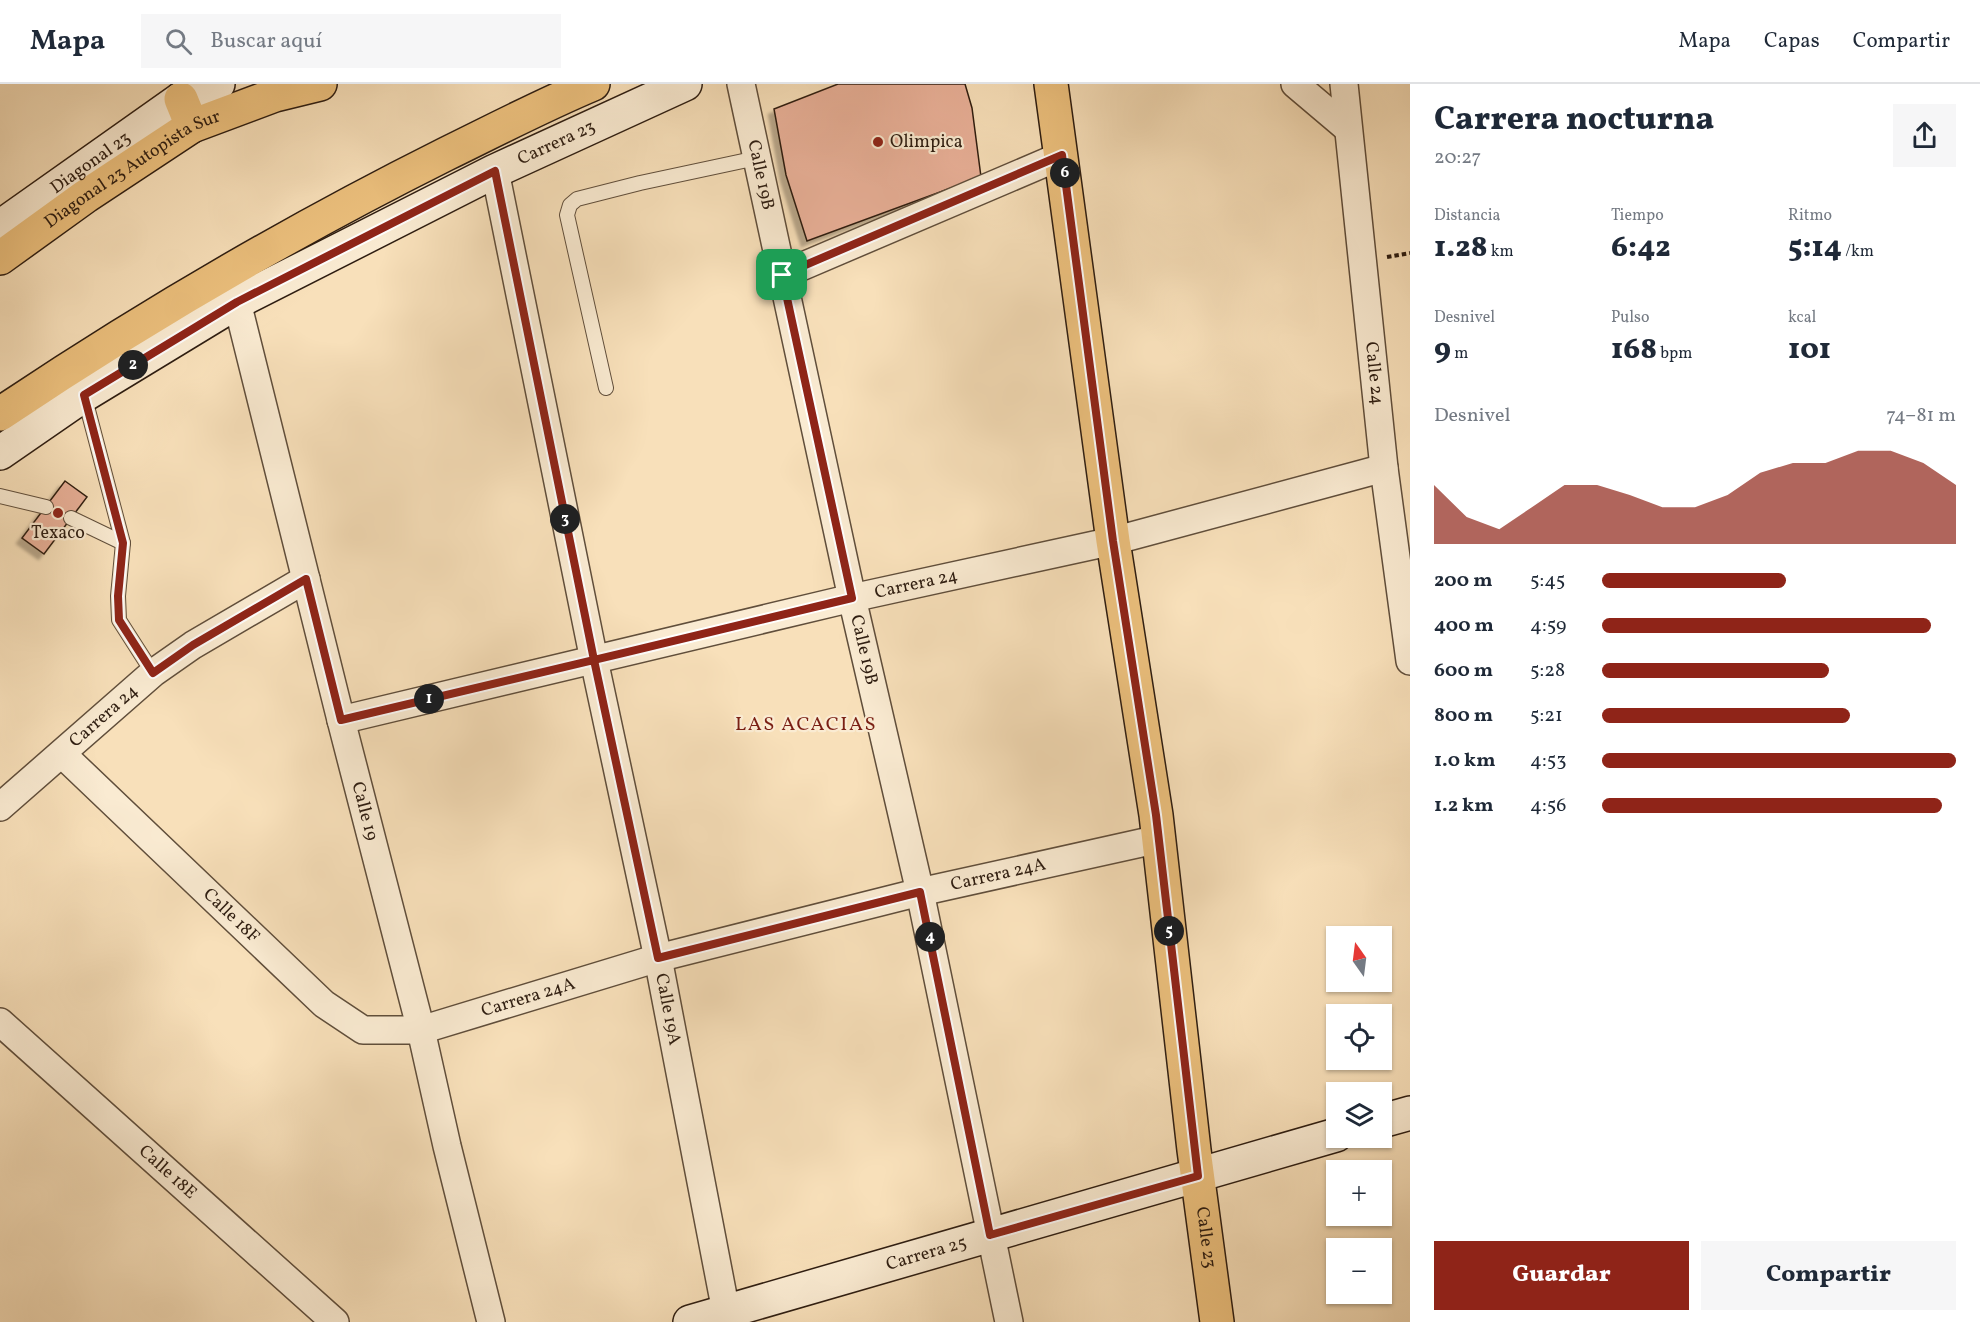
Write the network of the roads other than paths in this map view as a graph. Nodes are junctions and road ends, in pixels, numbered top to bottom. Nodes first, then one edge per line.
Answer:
1 (218, 84) edge
2 (320, 84) edge
3 (593, 84) edge
4 (685, 84) edge
5 (741, 84) edge
6 (1052, 84) edge
7 (1295, 84) edge
8 (1344, 84) edge
9 (184, 103) edge
10 (1347, 128) junction
11 (1062, 155) junction
12 (757, 158) junction
13 (495, 171) junction
14 (0, 227) edge
15 (0, 258) edge
16 (782, 275) junction
17 (237, 302) junction
18 (606, 388) dead end
19 (84, 395) junction
20 (0, 414) edge
21 (0, 453) edge
22 (1384, 468) junction
23 (0, 496) edge
24 (46, 507) dead end
25 (71, 518) dead end
26 (1113, 541) junction
27 (123, 543) junction
28 (306, 579) junction
29 (852, 598) junction
30 (594, 660) junction
31 (1410, 661) edge
32 (153, 673) junction
33 (341, 720) junction
34 (62, 754) junction
35 (0, 807) edge
36 (1159, 839) junction
37 (920, 892) junction
38 (658, 958) junction
39 (0, 1022) edge
40 (421, 1030) junction
41 (1410, 1113) edge
42 (1392, 1118) edge
43 (1326, 1138) edge
44 (1198, 1176) junction
45 (990, 1235) junction
46 (727, 1317) edge
47 (335, 1322) edge
48 (491, 1322) edge
49 (690, 1322) edge
50 (1009, 1322) edge
51 (1217, 1322) edge

1 - 9 street
2 - 9 main road, Diagonal 23 Autopista Sur
3 - 20 main road
4 - 13 street, Carrera 23
5 - 12 street, Calle 19B
6 - 11 main road, Calle 23
7 - 10 street
8 - 10 street, Calle 24
9 - 14 street, Diagonal 23
9 - 15 main road, Diagonal 23 Autopista Sur
10 - 22 street, Calle 24
11 - 16 street
11 - 26 main road, Calle 23
12 - 16 street, Calle 19B
12 - 18 lane
13 - 17 street, Carrera 23
13 - 30 street, Calle 19A
16 - 29 street, Calle 19B
17 - 19 street
17 - 28 street, Calle 19
19 - 21 street
19 - 27 lane
22 - 26 street, Carrera 24
22 - 31 street, Calle 24
23 - 24 lane
25 - 27 lane
26 - 29 street, Carrera 24
26 - 36 main road, Calle 23
27 - 32 lane
28 - 32 street, Carrera 24
28 - 33 street, Calle 19
29 - 30 street, Carrera 24
29 - 37 street, Calle 19B
30 - 33 street, Carrera 24
30 - 38 street, Calle 19A
32 - 34 street, Carrera 24
33 - 40 street, Calle 19
34 - 35 street, Carrera 24
34 - 40 street, Calle 18F
36 - 37 street, Carrera 24A
36 - 44 main road, Calle 23
37 - 38 street, Carrera 24A
37 - 45 street, Calle 19B
38 - 40 street, Carrera 24A
38 - 46 street, Calle 19A
39 - 47 street, Calle 18E
40 - 48 street, Calle 19
41 - 42 street
43 - 44 street, Carrera 25
44 - 45 street, Carrera 25
44 - 51 main road, Calle 23
45 - 46 street, Carrera 25
45 - 50 street, Calle 19B
46 - 49 street, Carrera 25

